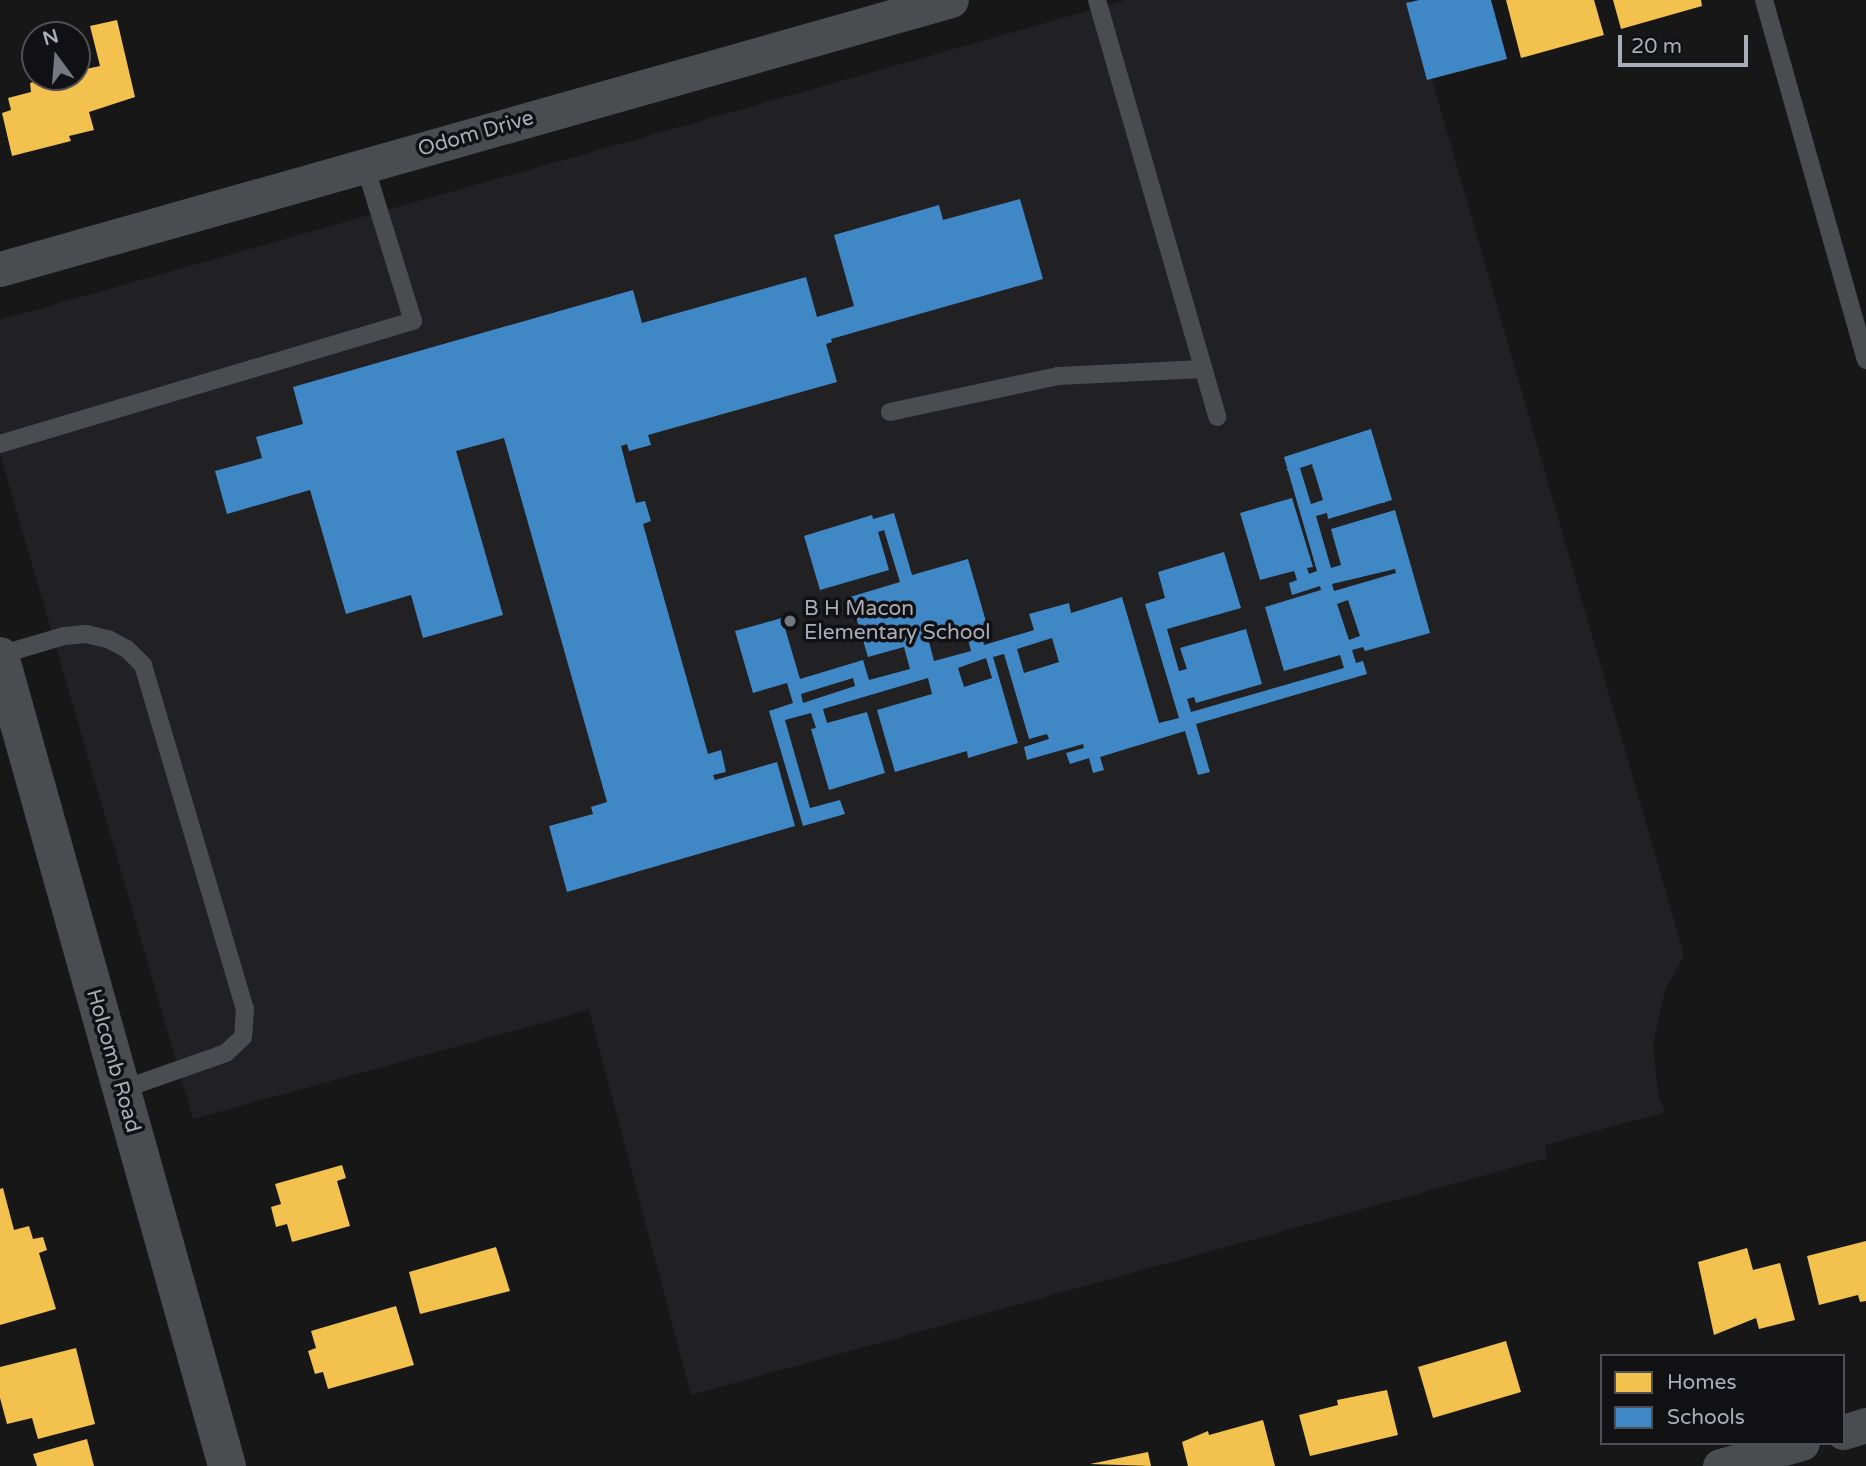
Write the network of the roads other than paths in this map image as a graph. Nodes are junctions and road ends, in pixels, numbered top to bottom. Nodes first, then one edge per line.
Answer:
1 (951, 0) edge
2 (1097, 0) edge
3 (1764, 0) edge
4 (365, 166) junction
5 (0, 269) edge
6 (1866, 360) edge
7 (1203, 369) junction
8 (890, 412) dead end
9 (1217, 417) dead end
10 (0, 444) edge
11 (0, 655) edge
12 (121, 1090) junction
13 (1866, 1426) edge
14 (1845, 1431) edge
15 (1795, 1445) edge
16 (227, 1466) edge
17 (1720, 1466) edge

1 - 4 street, Odom Drive
2 - 7 lane
3 - 6 lane
4 - 5 street, Odom Drive
4 - 10 lane
7 - 8 lane
7 - 9 lane
11 - 12 street, Holcomb Road
11 - 12 lane
12 - 16 street, Holcomb Road
13 - 14 street
15 - 17 street

